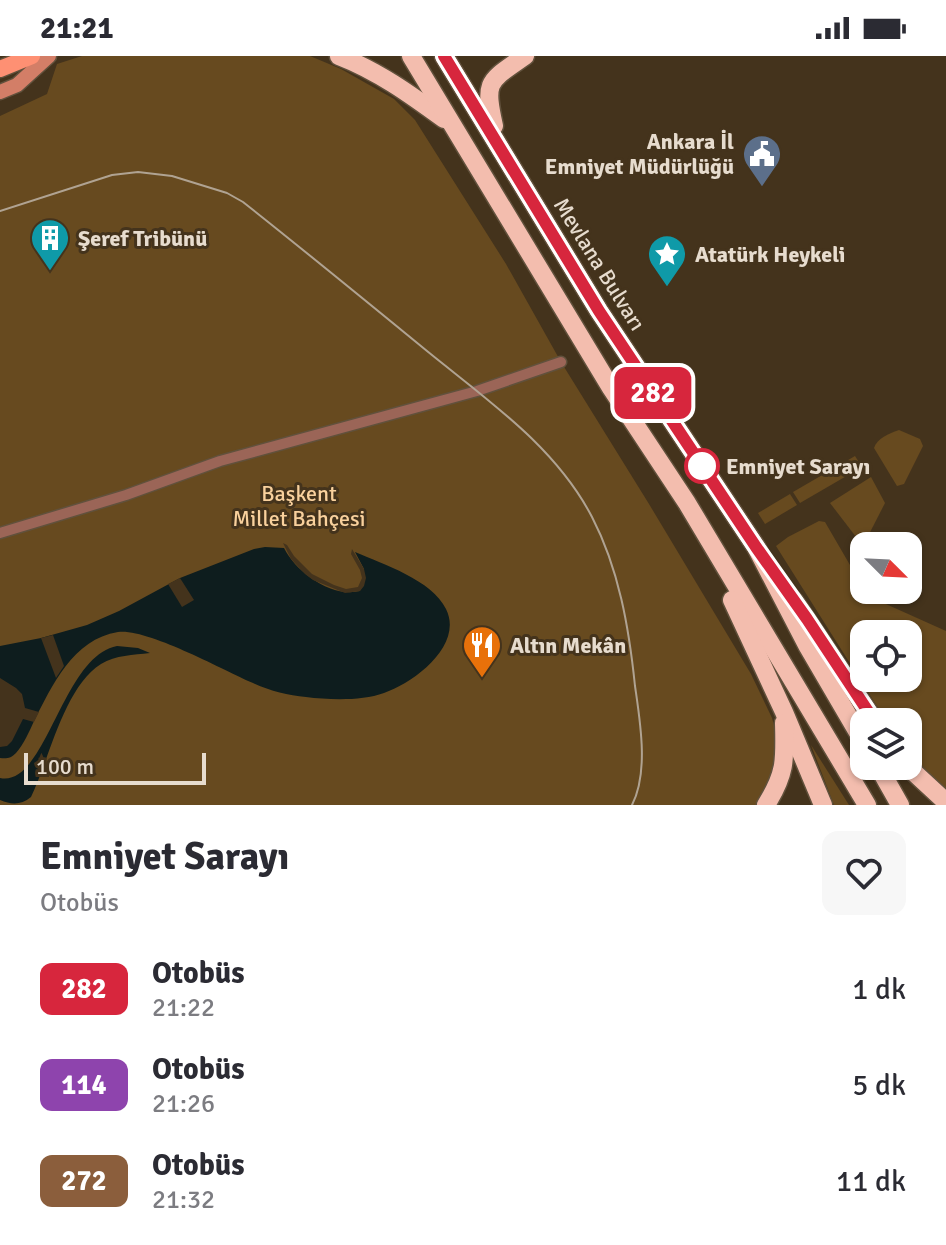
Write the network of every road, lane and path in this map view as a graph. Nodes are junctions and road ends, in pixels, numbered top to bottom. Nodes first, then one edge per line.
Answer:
1 (32, 56) edge
2 (49, 56) edge
3 (339, 56) edge
4 (411, 56) edge
5 (444, 56) edge
6 (525, 56) edge
7 (0, 69) edge
8 (0, 92) edge
9 (453, 125) junction
10 (497, 141) junction
11 (561, 362) dead end
12 (687, 503) junction
13 (0, 533) edge
14 (756, 547) junction
15 (866, 708) edge
16 (784, 712) junction
17 (850, 719) edge
18 (886, 780) edge
19 (916, 780) edge
20 (922, 780) edge
21 (946, 802) edge
22 (766, 805) edge
23 (823, 805) edge
24 (867, 805) edge
25 (900, 805) edge
26 (934, 805) edge

1 - 7 main road
2 - 8 street
3 - 9 highway
4 - 9 highway
5 - 10 highway, Mevlana Bulvarı
6 - 10 highway
9 - 12 highway
10 - 14 highway, Mevlana Bulvarı
11 - 13 street
12 - 16 highway
12 - 24 highway
14 - 15 highway
14 - 17 highway, Mevlana Bulvarı
16 - 22 highway
16 - 23 highway
18 - 25 highway
19 - 26 highway
20 - 21 highway

